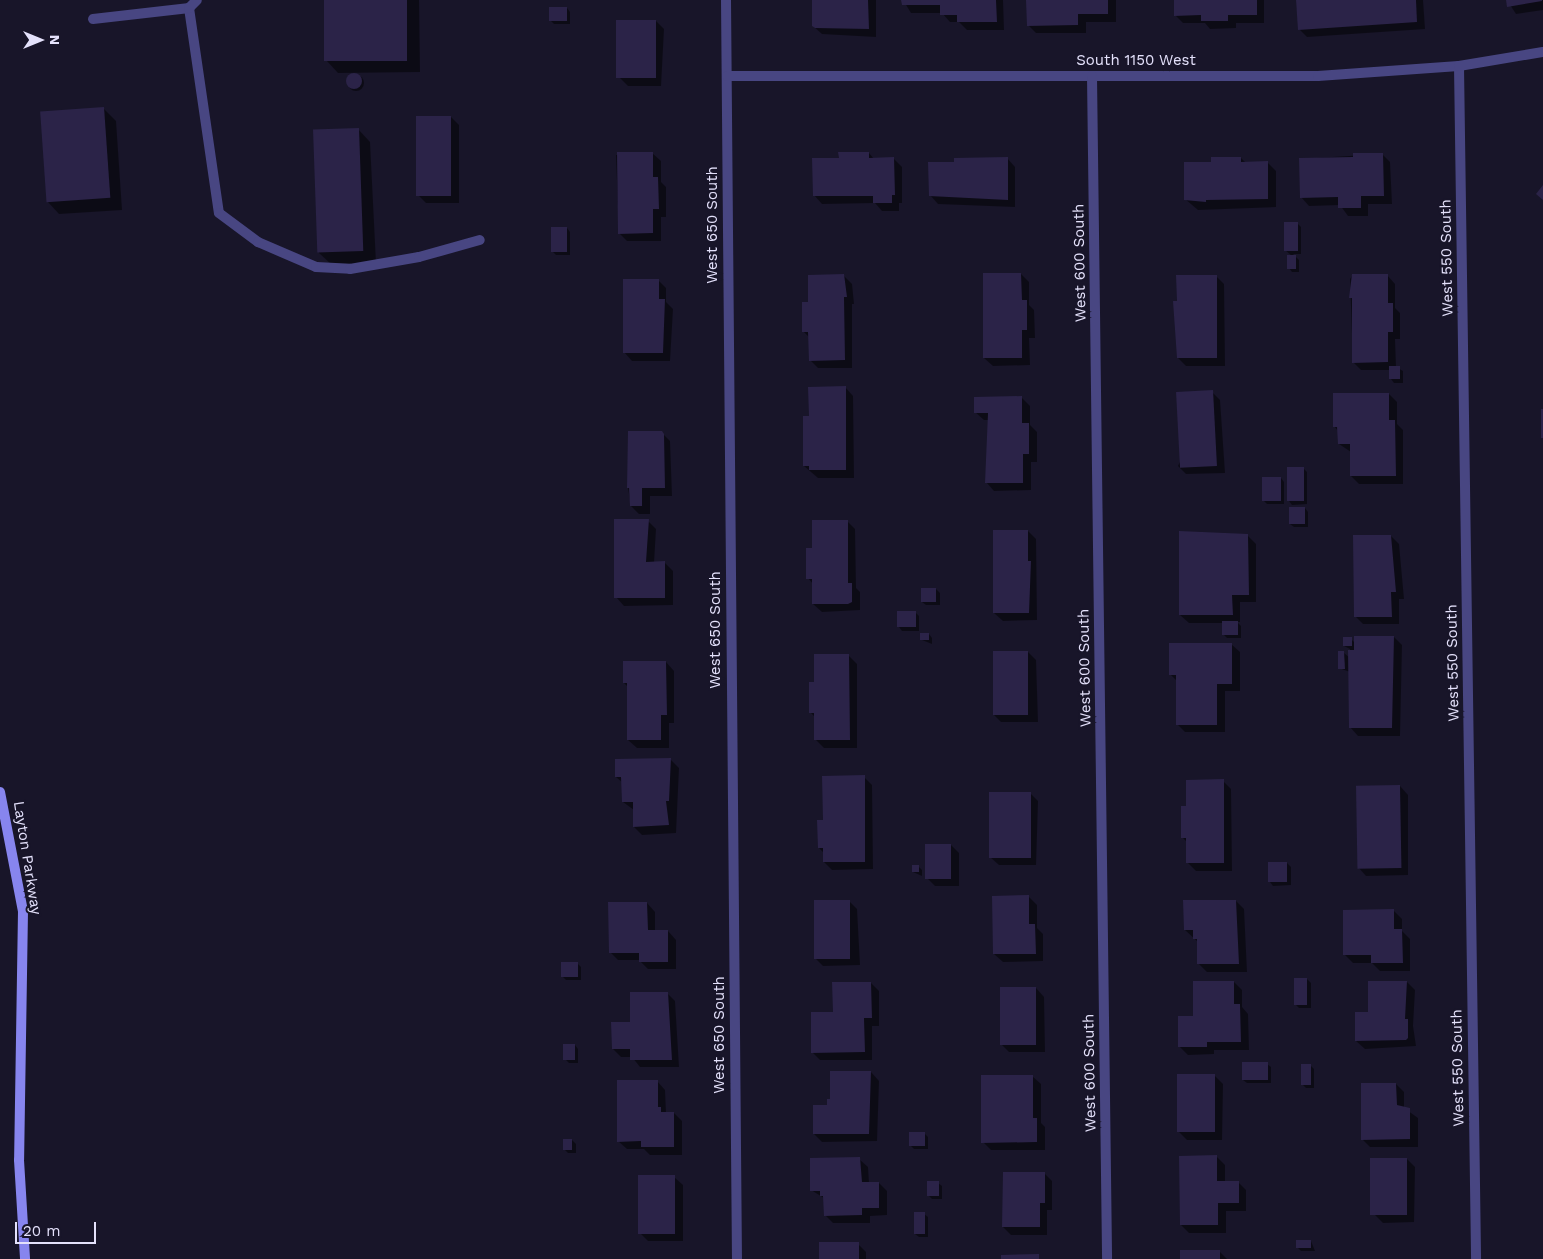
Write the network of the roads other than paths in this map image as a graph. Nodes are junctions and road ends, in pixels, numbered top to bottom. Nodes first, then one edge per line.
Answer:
1 (197, 0) edge
2 (726, 0) edge
3 (189, 8) junction
4 (93, 19) dead end
5 (1543, 52) edge
6 (1459, 66) junction
7 (727, 76) junction
8 (1092, 76) junction
9 (480, 240) dead end
10 (0, 792) edge
11 (25, 1259) edge
12 (736, 1259) edge
13 (1107, 1259) edge
14 (1476, 1259) edge

1 - 3 street
2 - 7 street, West 650 South
3 - 4 street
3 - 9 street
5 - 6 street, South 1150 West
6 - 8 street, South 1150 West
6 - 14 street, West 550 South
7 - 8 street, South 1150 West
7 - 12 street, West 650 South
8 - 13 street, West 600 South
10 - 11 main road, Layton Parkway

